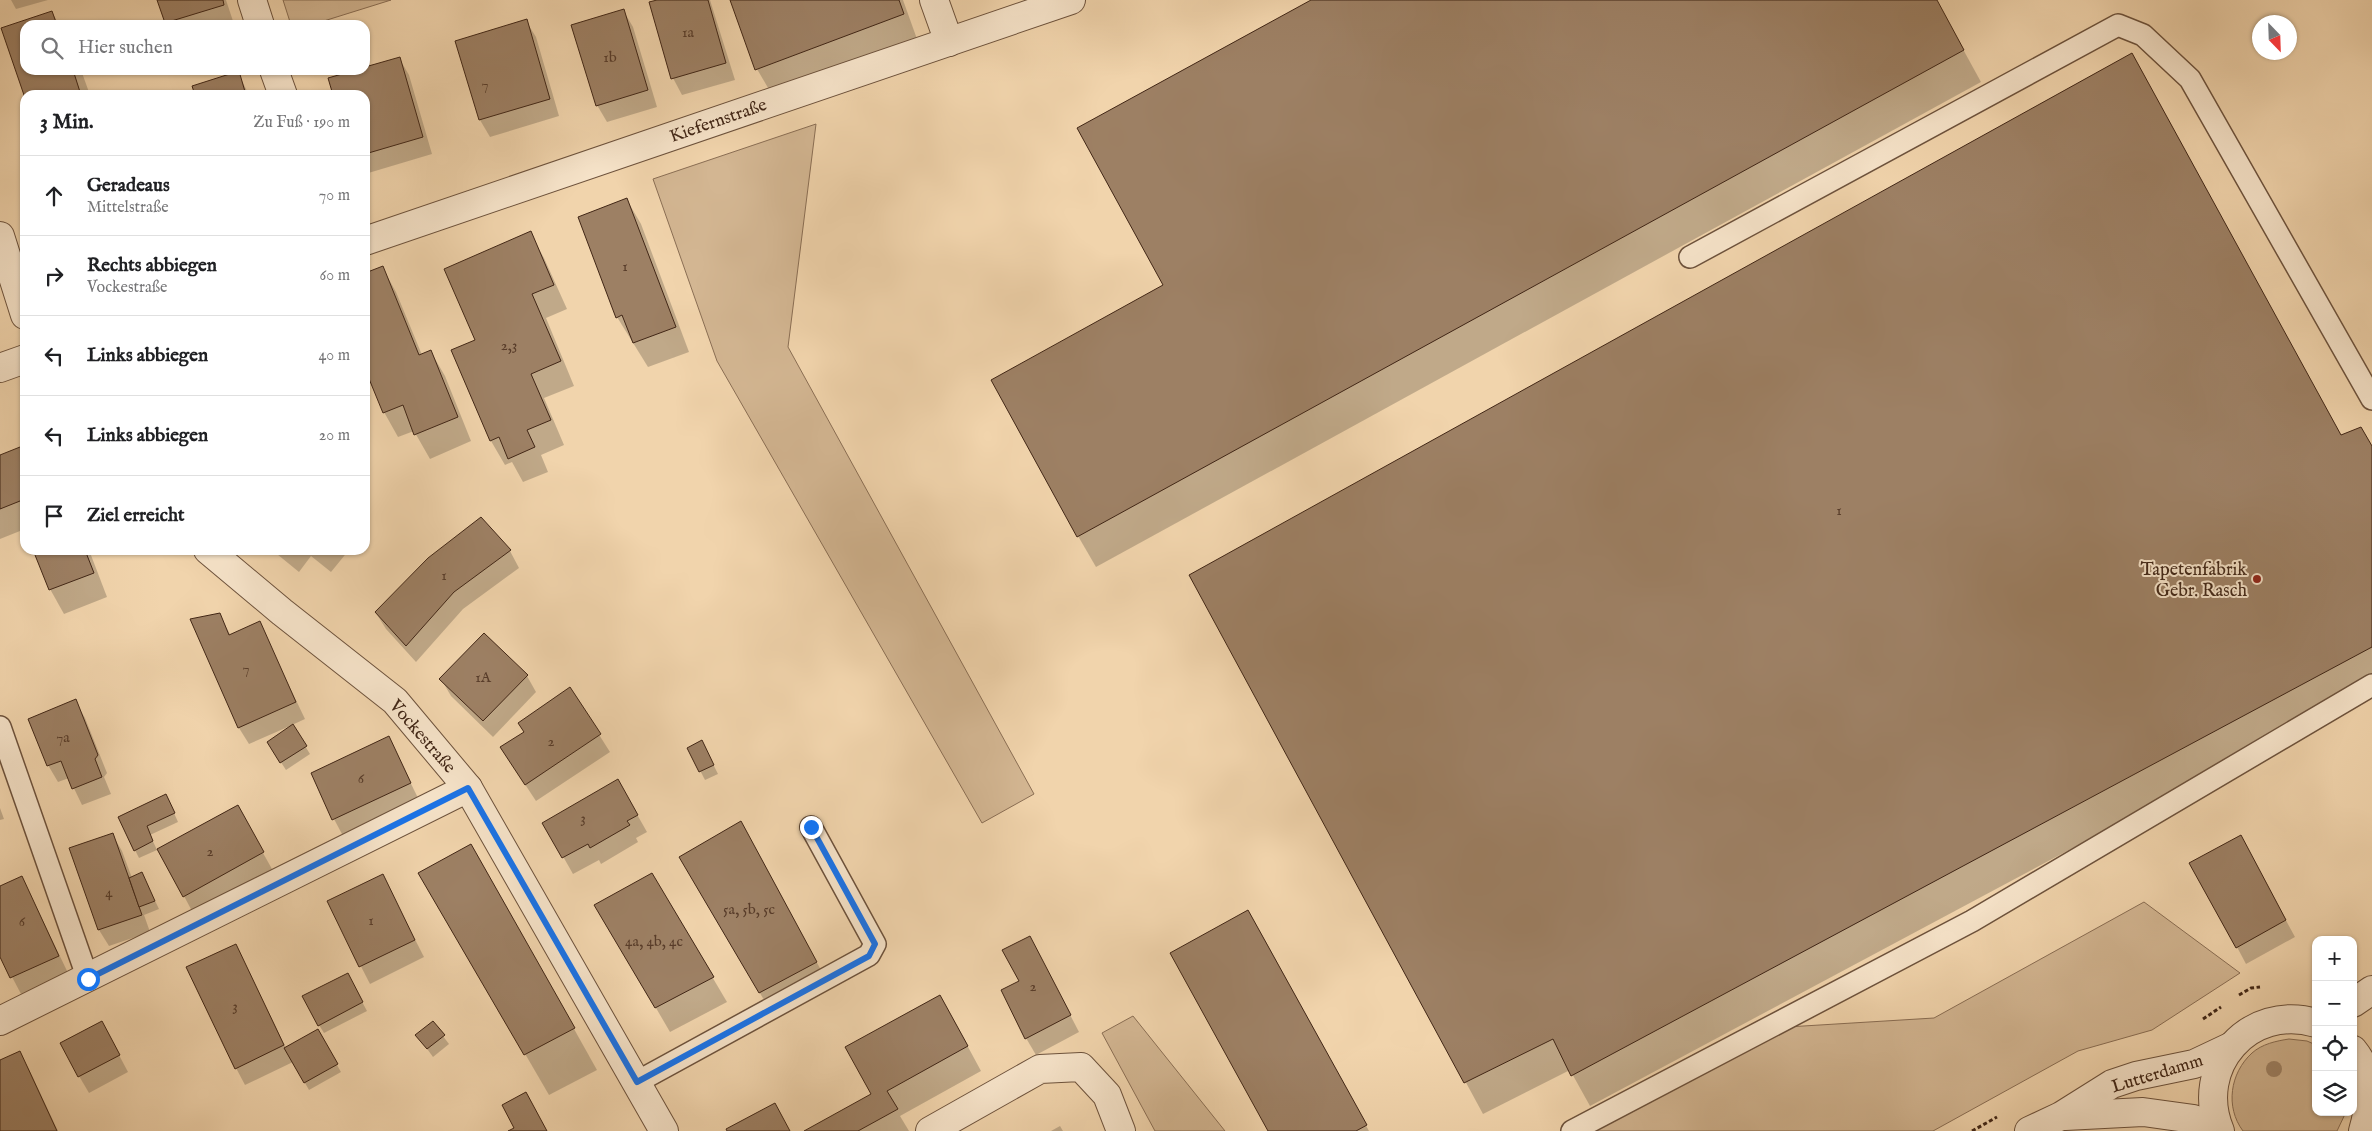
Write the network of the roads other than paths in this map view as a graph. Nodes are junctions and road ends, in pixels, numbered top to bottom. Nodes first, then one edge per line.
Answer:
1 (252, 0) edge
2 (934, 0) edge
3 (1071, 0) edge
4 (258, 20) edge
5 (949, 42) junction
6 (276, 75) edge
7 (281, 90) edge
8 (0, 236) edge
9 (370, 239) edge
10 (1690, 257) dead end
11 (20, 298) edge
12 (20, 361) edge
13 (0, 368) edge
14 (2372, 399) edge
15 (214, 555) edge
16 (2372, 684) edge
17 (0, 727) edge
18 (468, 788) junction
19 (811, 827) dead end
20 (88, 979) junction
21 (2372, 990) edge
22 (2357, 1000) edge
23 (0, 1021) edge
24 (2312, 1022) edge
25 (2230, 1047) junction
26 (2363, 1058) edge
27 (637, 1082) junction
28 (2061, 1116) junction
29 (664, 1131) edge
30 (930, 1131) edge
31 (1121, 1131) edge
32 (1572, 1131) edge
33 (2029, 1131) edge
34 (2210, 1131) edge
35 (2220, 1131) edge
36 (2363, 1131) edge

1 - 4 street
2 - 5 street
3 - 5 street, Kiefernstraße
5 - 9 street, Kiefernstraße
6 - 7 street
8 - 11 street
10 - 14 lane
12 - 13 street
15 - 18 street, Vockestraße
16 - 32 lane
17 - 20 lane
18 - 20 street
18 - 27 street, Vockestraße
19 - 27 lane
20 - 23 street
21 - 22 street
24 - 25 street
25 - 28 street, Lutterdamm
25 - 35 street
26 - 36 street
27 - 29 street, Vockestraße
28 - 33 street, Lutterdamm
28 - 34 street, Lutterdamm
30 - 31 street

